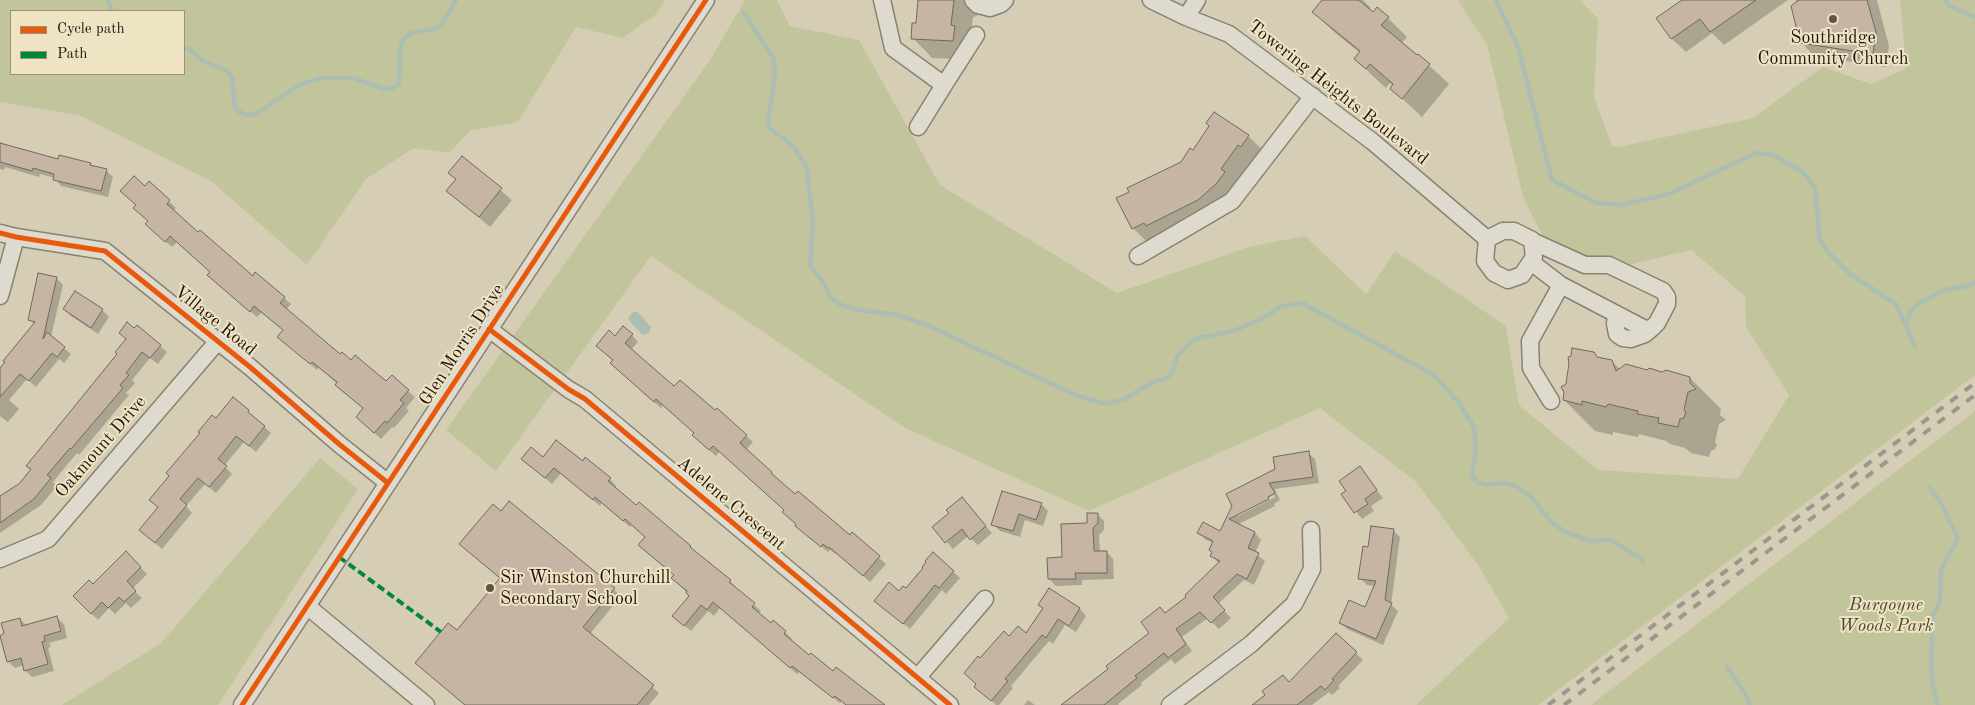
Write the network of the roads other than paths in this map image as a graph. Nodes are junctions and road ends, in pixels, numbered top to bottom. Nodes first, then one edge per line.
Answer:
1 (706, 0) edge
2 (882, 0) edge
3 (973, 0) edge
4 (1005, 0) edge
5 (1151, 0) edge
6 (1197, 0) edge
7 (1186, 17) junction
8 (976, 35) dead end
9 (944, 85) junction
10 (1313, 96) junction
11 (918, 127) dead end
12 (8, 235) edge
13 (1487, 239) junction
14 (1532, 241) junction
15 (1138, 256) dead end
16 (1531, 262) junction
17 (1561, 285) junction
18 (0, 296) edge
19 (489, 329) junction
20 (218, 342) junction
21 (1551, 401) dead end
22 (388, 483) junction
23 (1311, 530) dead end
24 (0, 559) edge
25 (985, 599) dead end
26 (307, 606) junction
27 (917, 678) junction
28 (242, 705) edge
29 (426, 705) edge
30 (950, 705) edge
31 (1170, 705) edge

1 - 19 street, Glen Morris Drive
2 - 9 street
3 - 4 street
5 - 7 street, Towering Heights Boulevard
6 - 7 street
7 - 10 street, Towering Heights Boulevard
8 - 9 street
9 - 11 street
10 - 13 street, Towering Heights Boulevard
10 - 15 street
12 - 18 street
12 - 20 street, Village Road
13 - 14 street
13 - 16 street
14 - 16 street
14 - 17 street
16 - 17 street
17 - 21 street
19 - 22 street, Glen Morris Drive
19 - 27 street, Adelene Crescent
20 - 22 street, Village Road
20 - 24 street, Oakmount Drive
22 - 26 street, Glen Morris Drive
23 - 31 street
25 - 27 street
26 - 28 street, Glen Morris Drive
26 - 29 street
27 - 30 street, Adelene Crescent

